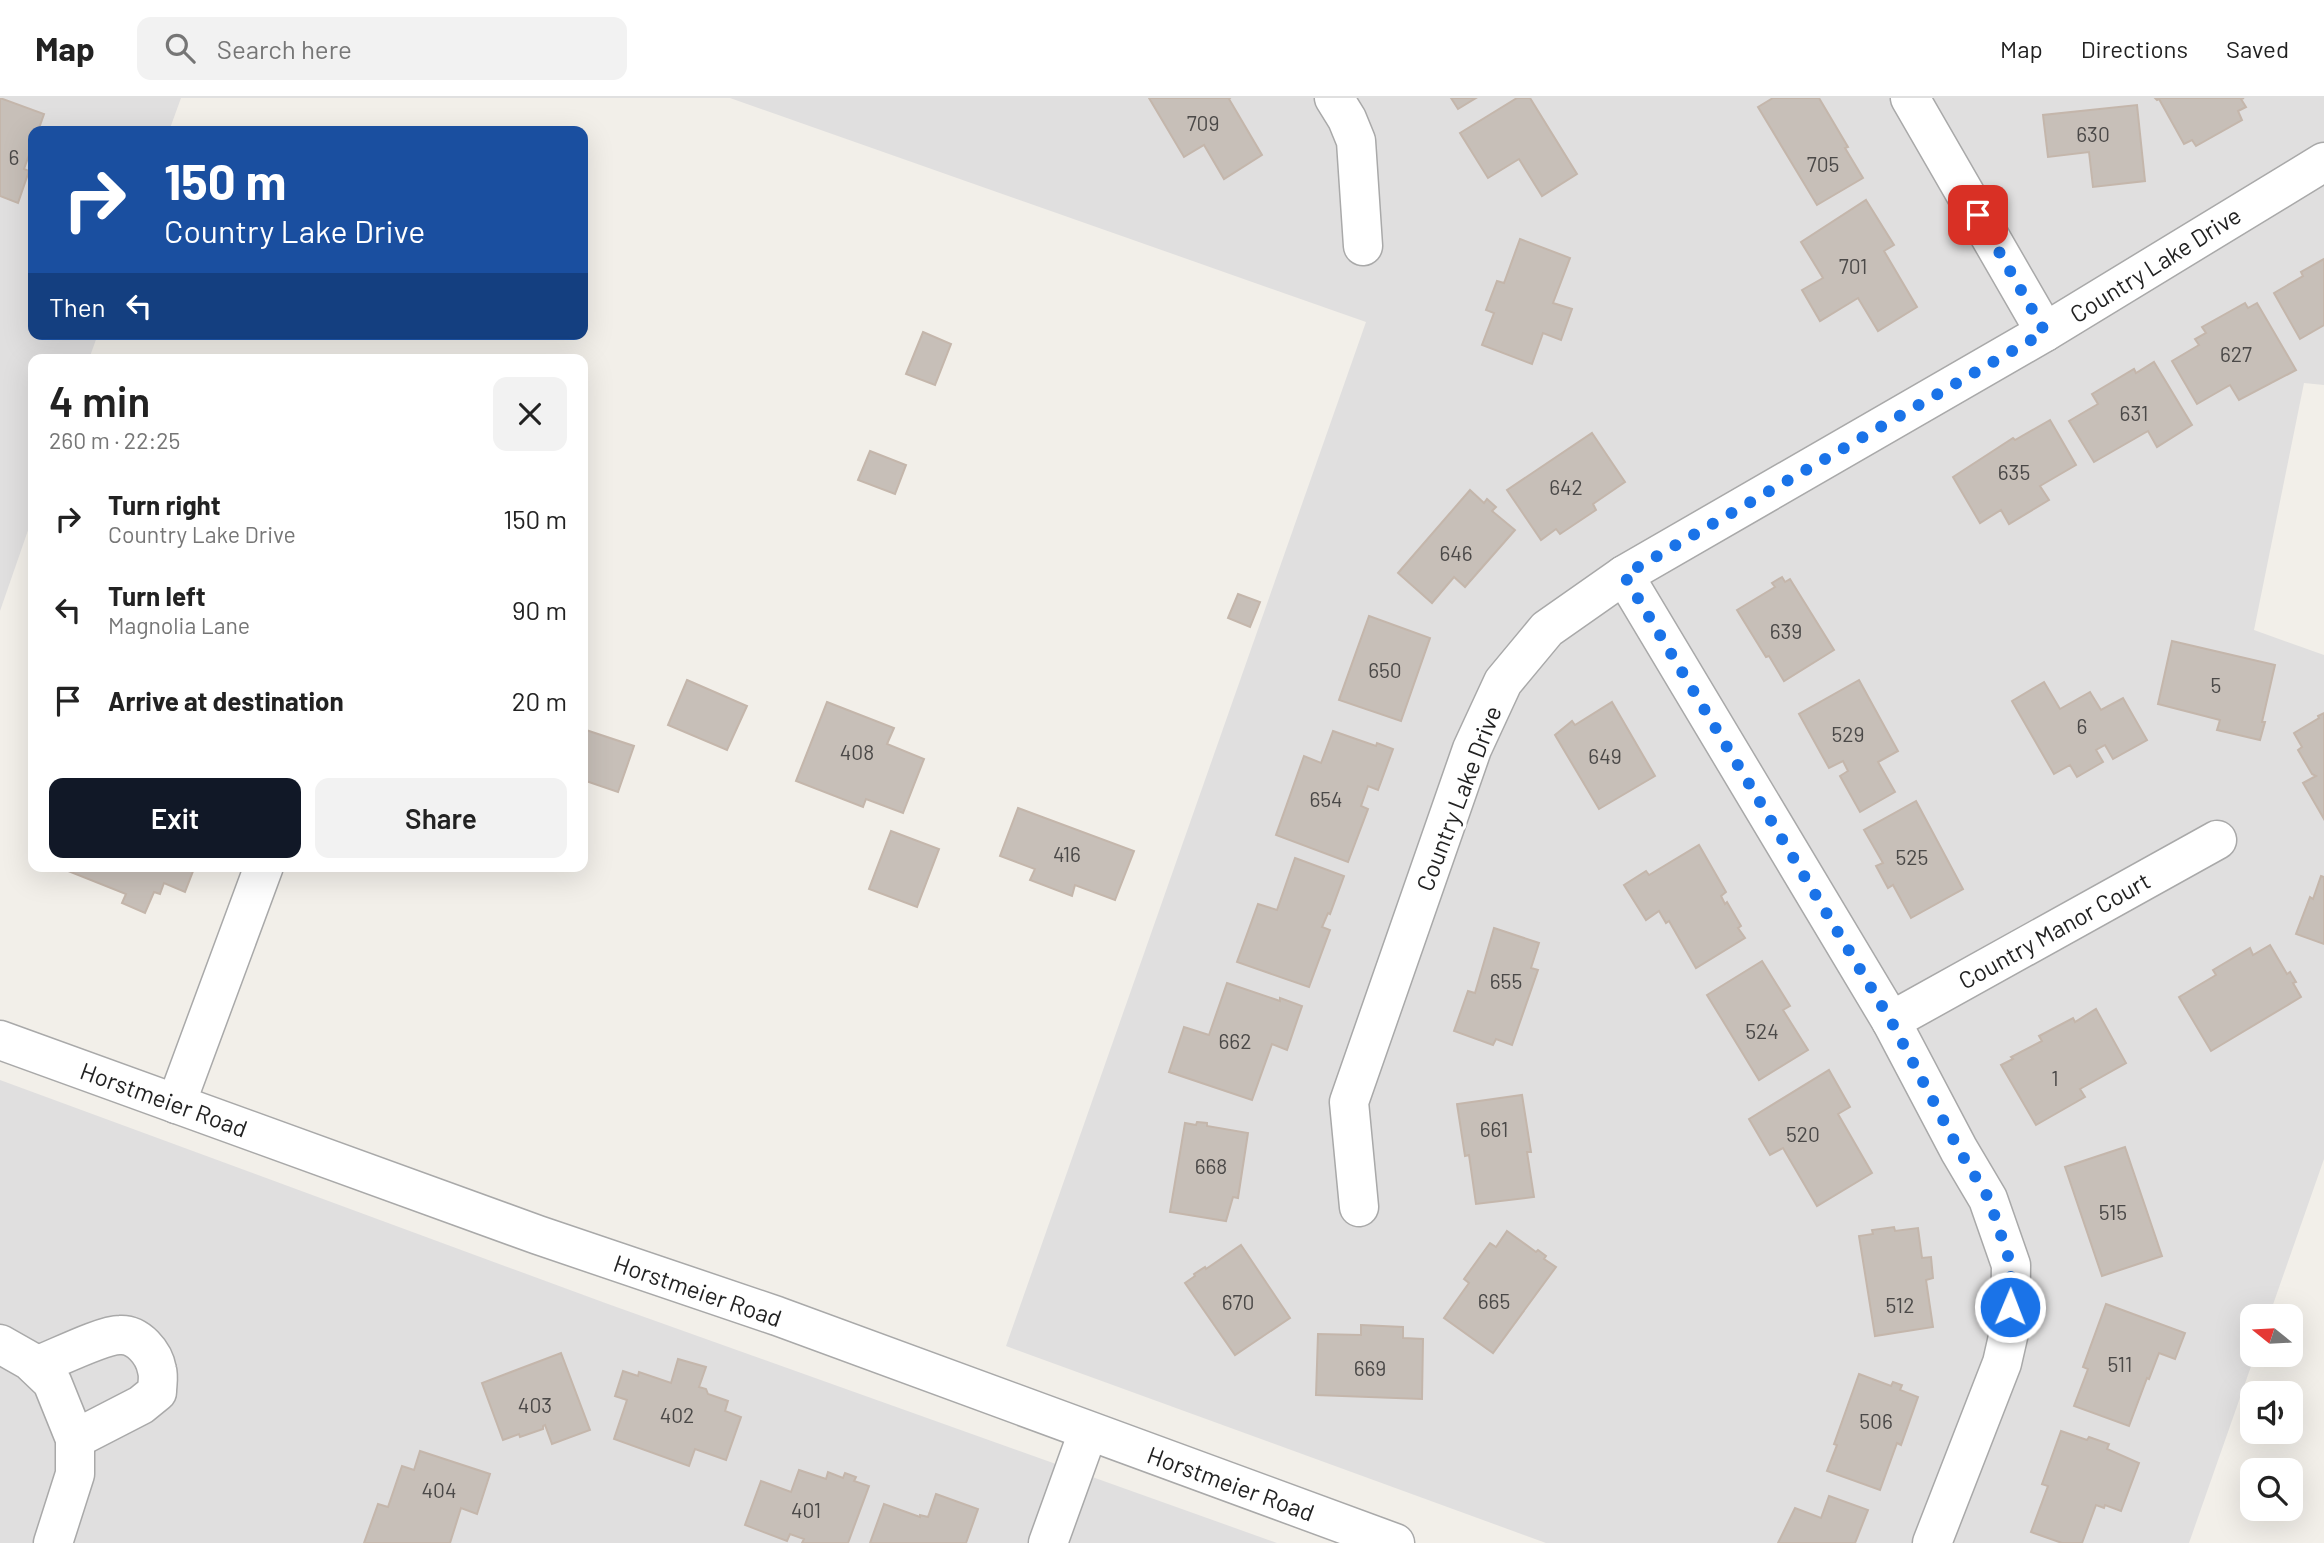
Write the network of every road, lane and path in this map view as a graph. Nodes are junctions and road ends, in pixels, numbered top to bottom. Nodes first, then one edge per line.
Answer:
1 (1334, 98) edge
2 (1910, 98) edge
3 (2324, 162) edge
4 (1363, 246) dead end
5 (2045, 332) junction
6 (1624, 575) junction
7 (2217, 840) dead end
8 (262, 872) edge
9 (1891, 1021) junction
10 (0, 1040) edge
11 (176, 1104) junction
12 (1359, 1207) dead end
13 (0, 1344) edge
14 (36, 1366) junction
15 (1088, 1432) junction
16 (75, 1439) junction
17 (54, 1543) edge
18 (1048, 1543) edge
19 (1395, 1543) edge
20 (1932, 1543) edge

1 - 4 street
2 - 5 street
3 - 5 street, Country Lake Drive
5 - 6 street, Country Lake Drive
6 - 9 street
6 - 12 street, Country Lake Drive
7 - 9 street, Country Manor Court
8 - 11 street
9 - 20 street
10 - 11 street, Horstmeier Road
11 - 15 street, Horstmeier Road
13 - 14 street
14 - 16 street
14 - 16 street
15 - 18 street
15 - 19 street, Horstmeier Road
16 - 17 street

